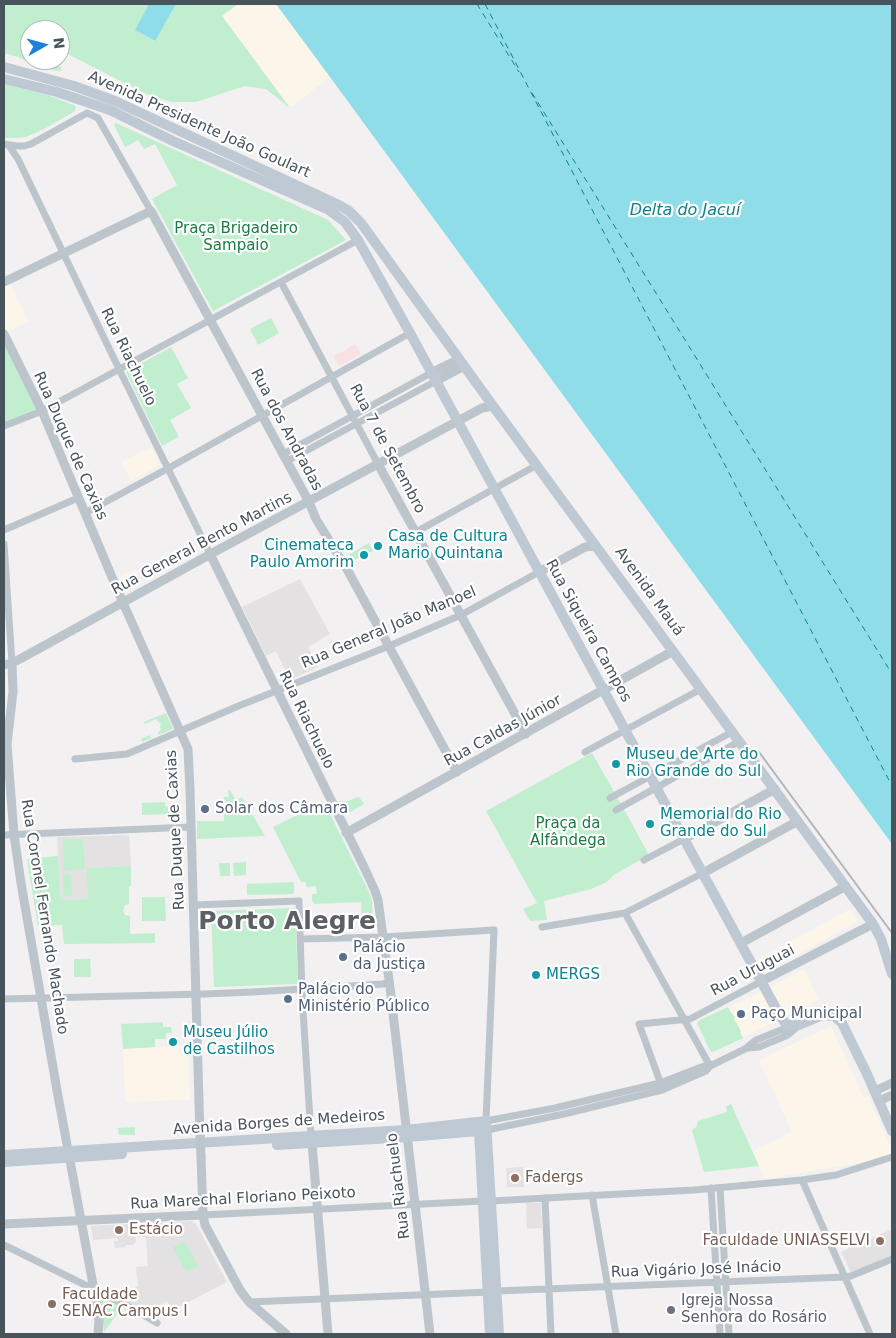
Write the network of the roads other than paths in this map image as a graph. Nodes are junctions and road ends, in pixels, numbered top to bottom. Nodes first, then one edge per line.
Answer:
1 (4, 67) edge
2 (4, 78) edge
3 (31, 144) junction
4 (6, 145) edge
5 (18, 159) junction
6 (151, 211) junction
7 (369, 234) joint
8 (358, 240) junction
9 (63, 253) junction
10 (4, 282) edge
11 (281, 282) junction
12 (210, 320) junction
13 (410, 333) junction
14 (5, 340) edge
15 (461, 362) junction
16 (119, 369) junction
17 (332, 376) junction
18 (434, 377) junction
19 (404, 389) junction
20 (408, 397) junction
21 (387, 398) junction
22 (391, 406) junction
23 (493, 406) junction
24 (42, 410) junction
25 (262, 415) junction
26 (354, 416) junction
27 (458, 422) junction
28 (358, 424) junction
29 (4, 426) edge
30 (318, 434) junction
31 (322, 442) junction
32 (285, 458) junction
33 (378, 464) junction
34 (537, 465) junction
35 (167, 469) junction
36 (494, 489) junction
37 (78, 498) junction
38 (309, 502) junction
39 (84, 513) junction
40 (4, 530) edge
41 (416, 532) junction
42 (4, 544) edge
43 (596, 546) junction
44 (210, 554) junction
45 (539, 572) junction
46 (122, 602) junction
47 (461, 615) junction
48 (389, 646) junction
49 (673, 651) junction
50 (8, 664) edge
51 (701, 689) junction
52 (277, 690) junction
53 (604, 690) junction
54 (625, 730) junction
55 (181, 731) junction
56 (732, 732) junction
57 (526, 734) junction
58 (740, 742) junction
59 (585, 752) dead end
60 (75, 758) dead end
61 (457, 772) junction
62 (650, 776) junction
63 (636, 784) junction
64 (656, 787) junction
65 (775, 789) junction
66 (623, 791) junction
67 (642, 795) junction
68 (610, 798) dead end
69 (629, 802) junction
70 (616, 810) dead end
71 (798, 821) junction
72 (191, 827) junction
73 (346, 833) junction
74 (14, 834) junction
75 (4, 835) edge
76 (684, 839) junction
77 (644, 860) dead end
78 (703, 873) junction
79 (846, 886) junction
80 (194, 905) junction
81 (625, 913) junction
82 (873, 924) junction
83 (542, 926) dead end
84 (383, 937) junction
85 (301, 940) junction
86 (741, 943) junction
87 (892, 974) edge
88 (388, 980) junction
89 (762, 982) junction
90 (302, 989) junction
91 (197, 994) junction
92 (42, 998) junction
93 (4, 999) edge
94 (683, 1019) junction
95 (799, 1025) junction
96 (710, 1066) junction
97 (892, 1083) edge
98 (661, 1086) junction
99 (892, 1094) edge
100 (877, 1096) junction
101 (484, 1127) junction
102 (892, 1131) edge
103 (407, 1133) junction
104 (312, 1140) junction
105 (68, 1154) junction
106 (4, 1155) edge
107 (892, 1157) edge
108 (4, 1162) edge
109 (802, 1180) junction
110 (711, 1188) junction
111 (720, 1188) junction
112 (592, 1195) junction
113 (546, 1198) junction
114 (487, 1201) junction
115 (414, 1204) junction
116 (317, 1210) junction
117 (203, 1215) junction
118 (81, 1220) junction
119 (4, 1224) edge
120 (4, 1245) edge
121 (892, 1260) edge
122 (846, 1277) junction
123 (726, 1282) junction
124 (718, 1283) junction
125 (608, 1287) junction
126 (94, 1290) junction
127 (550, 1290) junction
128 (493, 1292) junction
129 (426, 1295) junction
130 (325, 1298) junction
131 (249, 1302) junction
132 (157, 1323) dead end
133 (98, 1334) edge
134 (286, 1334) edge
135 (328, 1334) edge
136 (430, 1334) edge
137 (490, 1334) edge
138 (500, 1334) edge
139 (551, 1334) edge
140 (616, 1334) edge
141 (720, 1334) edge
142 (729, 1334) edge
143 (870, 1334) edge

1 - 7 main road, Avenida Presidente João Goulart
2 - 8 main road, Avenida Presidente João Goulart
3 - 4 street
3 - 5 street
3 - 6 street, Rua dos Andradas
4 - 5 street, Rua Riachuelo
5 - 9 street, Rua Riachuelo
6 - 9 street
6 - 12 street, Rua dos Andradas
7 - 15 main road, Avenida Mauá
8 - 11 street
8 - 13 main road, Rua Siqueira Campos
9 - 10 street
9 - 16 street, Rua Riachuelo
11 - 12 street
11 - 17 street, Rua 7 de Setembro
12 - 16 street
12 - 25 street, Rua dos Andradas
13 - 17 street
13 - 18 main road, Rua Siqueira Campos
14 - 24 street, Rua Duque de Caxias
15 - 18 street
15 - 23 main road, Avenida Mauá
16 - 24 street
16 - 35 street, Rua Riachuelo
17 - 25 street
17 - 26 street, Rua 7 de Setembro
18 - 19 street
18 - 20 street
18 - 27 main road, Rua Siqueira Campos
19 - 20 street
19 - 21 street
20 - 22 street
21 - 22 street
21 - 26 street
22 - 28 street
23 - 27 street, Rua General Bento Martins
23 - 34 main road, Avenida Mauá
24 - 29 street
24 - 37 street, Rua Duque de Caxias
25 - 32 street, Rua dos Andradas
25 - 35 street
26 - 28 street, Rua 7 de Setembro
26 - 30 street
27 - 33 street, Rua General Bento Martins
27 - 36 main road, Rua Siqueira Campos
28 - 31 street
28 - 33 street, Rua 7 de Setembro
30 - 31 street
30 - 32 street
31 - 32 street
32 - 38 street, Rua dos Andradas
33 - 38 street, Rua General Bento Martins
33 - 41 street, Rua 7 de Setembro
34 - 36 street
34 - 43 main road, Avenida Mauá
35 - 39 street
35 - 44 street, Rua Riachuelo
36 - 41 street
36 - 45 main road, Rua Siqueira Campos
37 - 39 street, Rua Duque de Caxias
37 - 40 street
38 - 44 street, Rua General Bento Martins
38 - 48 street, Rua dos Andradas
39 - 46 street, Rua Duque de Caxias
41 - 47 street, Rua 7 de Setembro
42 - 50 street, Rua Coronel Fernando Machado
43 - 45 street, Rua General João Manoel
43 - 49 main road, Avenida Mauá
44 - 46 street, Rua General Bento Martins
44 - 52 street, Rua Riachuelo
45 - 47 street, Rua General João Manoel
45 - 53 main road, Rua Siqueira Campos
46 - 50 street, Rua General Bento Martins
46 - 55 street, Rua Duque de Caxias
47 - 48 street, Rua General João Manoel
47 - 57 street, Rua 7 de Setembro
48 - 52 street, Rua General João Manoel
48 - 61 street, Rua dos Andradas
49 - 51 main road, Avenida Mauá
49 - 53 street, Rua Caldas Júnior
50 - 74 street, Rua Coronel Fernando Machado
51 - 54 street
51 - 56 main road, Avenida Mauá
52 - 55 street, Rua General João Manoel
52 - 73 street, Rua Riachuelo
53 - 54 main road, Rua Siqueira Campos
53 - 57 street, Rua Caldas Júnior
54 - 59 street
54 - 62 main road, Rua Siqueira Campos
55 - 60 street, Rua General João Manoel
55 - 72 street, Rua Duque de Caxias
56 - 58 main road, Avenida Mauá
56 - 62 street
57 - 61 street, Rua Caldas Júnior
58 - 64 street
58 - 65 main road, Avenida Mauá
61 - 73 street, Rua Caldas Júnior
62 - 63 street
62 - 64 main road, Rua Siqueira Campos
63 - 66 street
63 - 67 street
64 - 67 street
64 - 76 main road, Rua Siqueira Campos
65 - 71 main road, Avenida Mauá
65 - 76 street
66 - 68 street
66 - 69 street
67 - 69 street
69 - 70 street
71 - 78 street
71 - 79 main road, Avenida Mauá
72 - 74 street
72 - 80 street, Rua Duque de Caxias
73 - 84 street, Rua Riachuelo
74 - 75 street
74 - 92 street, Rua Coronel Fernando Machado
76 - 77 street
76 - 78 main road, Rua Siqueira Campos
78 - 81 street
78 - 86 main road, Rua Siqueira Campos
79 - 82 main road, Avenida Mauá
79 - 86 street
80 - 85 street
80 - 91 street, Rua Duque de Caxias
81 - 83 street
81 - 94 street
82 - 87 main road, Avenida Mauá
82 - 89 street, Rua Uruguai
84 - 85 street
84 - 88 street, Rua Riachuelo
84 - 101 street
85 - 90 street
86 - 89 main road, Rua Siqueira Campos
88 - 90 street
88 - 103 street, Rua Riachuelo
89 - 94 street, Rua Uruguai
89 - 95 main road, Rua Siqueira Campos
90 - 91 street
90 - 104 street
91 - 92 street
91 - 117 street, Rua Duque de Caxias, bridge
92 - 93 street
92 - 105 street, Rua Coronel Fernando Machado
94 - 96 street
94 - 98 street, Rua Uruguai
95 - 96 street, Avenida Borges de Medeiros
95 - 100 main road, Avenida Borges de Medeiros
96 - 98 street, Avenida Borges de Medeiros
97 - 100 street
98 - 101 street, Avenida Borges de Medeiros
99 - 100 street
100 - 102 main road
101 - 103 main road, Avenida Borges de Medeiros
101 - 114 main road
103 - 104 main road, Avenida Borges de Medeiros
103 - 115 street, Rua Riachuelo
104 - 105 main road, Avenida Borges de Medeiros
104 - 116 street
105 - 106 main road, Avenida Borges de Medeiros
105 - 108 main road, Avenida Borges de Medeiros
105 - 118 street, Rua Coronel Fernando Machado
107 - 109 street, Rua Marechal Floriano Peixoto
109 - 111 street, Rua Marechal Floriano Peixoto
109 - 122 street
110 - 111 street, Rua Marechal Floriano Peixoto
110 - 112 street, Rua Marechal Floriano Peixoto
110 - 124 street
111 - 123 street
112 - 113 street, Rua Marechal Floriano Peixoto
112 - 125 street
113 - 114 street, Rua Marechal Floriano Peixoto
113 - 127 street
114 - 115 street, Rua Marechal Floriano Peixoto
114 - 128 main road
115 - 116 street, Rua Marechal Floriano Peixoto
115 - 129 street, Rua Riachuelo
116 - 117 street, Rua Marechal Floriano Peixoto
116 - 130 street
117 - 118 street, Rua Marechal Floriano Peixoto
117 - 131 street, Rua Duque de Caxias
118 - 119 street, Rua Marechal Floriano Peixoto
118 - 126 street, Rua Coronel Fernando Machado
120 - 126 street
121 - 122 street, Rua Vigário José Inácio
122 - 123 street, Rua Vigário José Inácio
122 - 143 street
123 - 124 street, Rua Vigário José Inácio
123 - 142 street
124 - 125 street, Rua Vigário José Inácio
124 - 141 street
125 - 127 street, Rua Vigário José Inácio
125 - 140 street
126 - 132 street
126 - 133 street, Rua Coronel Fernando Machado
127 - 128 street, Rua Vigário José Inácio
127 - 139 street
128 - 129 street, Rua Vigário José Inácio
128 - 137 main road
128 - 138 main road
129 - 130 street, Rua Vigário José Inácio
129 - 136 street, Rua Riachuelo
130 - 131 street, Rua Vigário José Inácio
130 - 135 street
131 - 134 street, Rua Duque de Caxias

